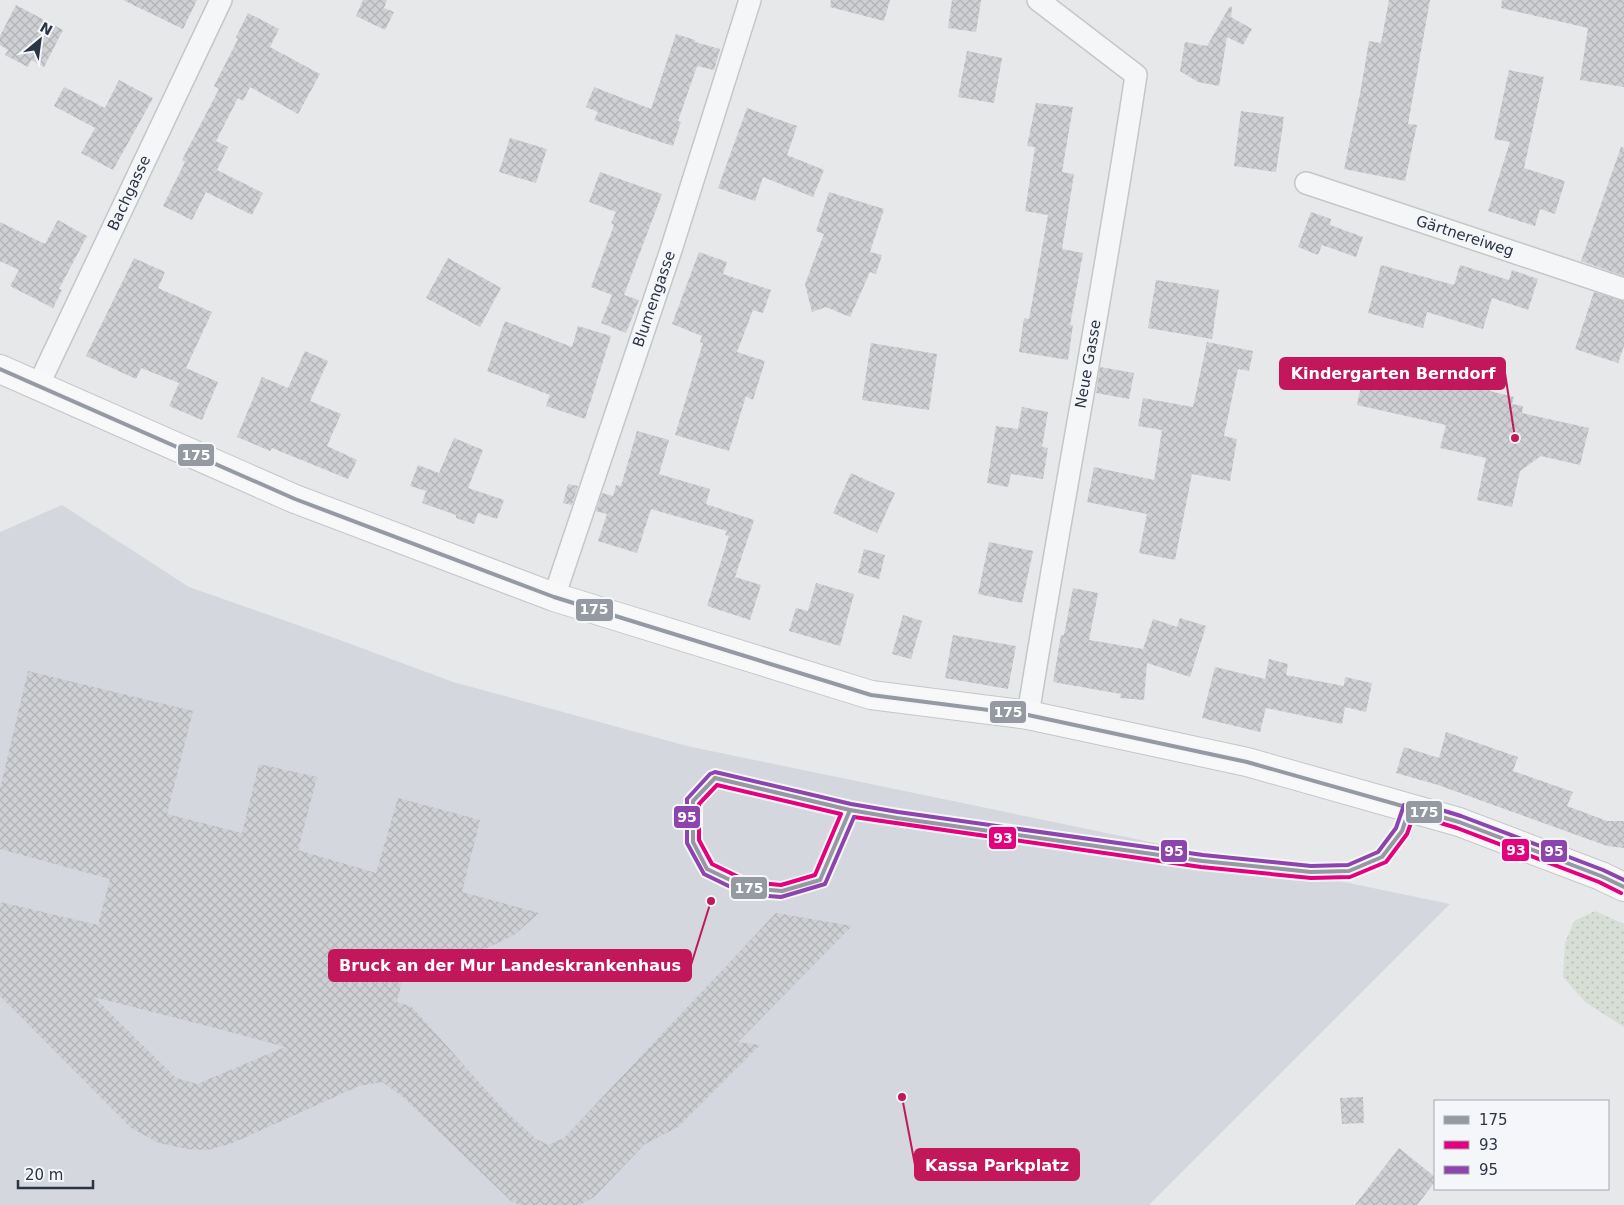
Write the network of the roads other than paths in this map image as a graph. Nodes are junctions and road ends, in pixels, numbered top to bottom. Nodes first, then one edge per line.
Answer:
1 (221, 0) edge
2 (750, 0) edge
3 (1038, 0) edge
4 (1306, 183) dead end
5 (1624, 289) edge
6 (0, 369) edge
7 (38, 386) junction
8 (554, 597) junction
9 (1028, 715) junction
10 (1624, 887) edge

1 - 7 street, Bachgasse
2 - 8 street, Blumengasse
3 - 9 street, Neue Gasse
4 - 5 street, Gärtnereiweg
6 - 7 main road
7 - 8 main road
8 - 9 main road
9 - 10 main road

